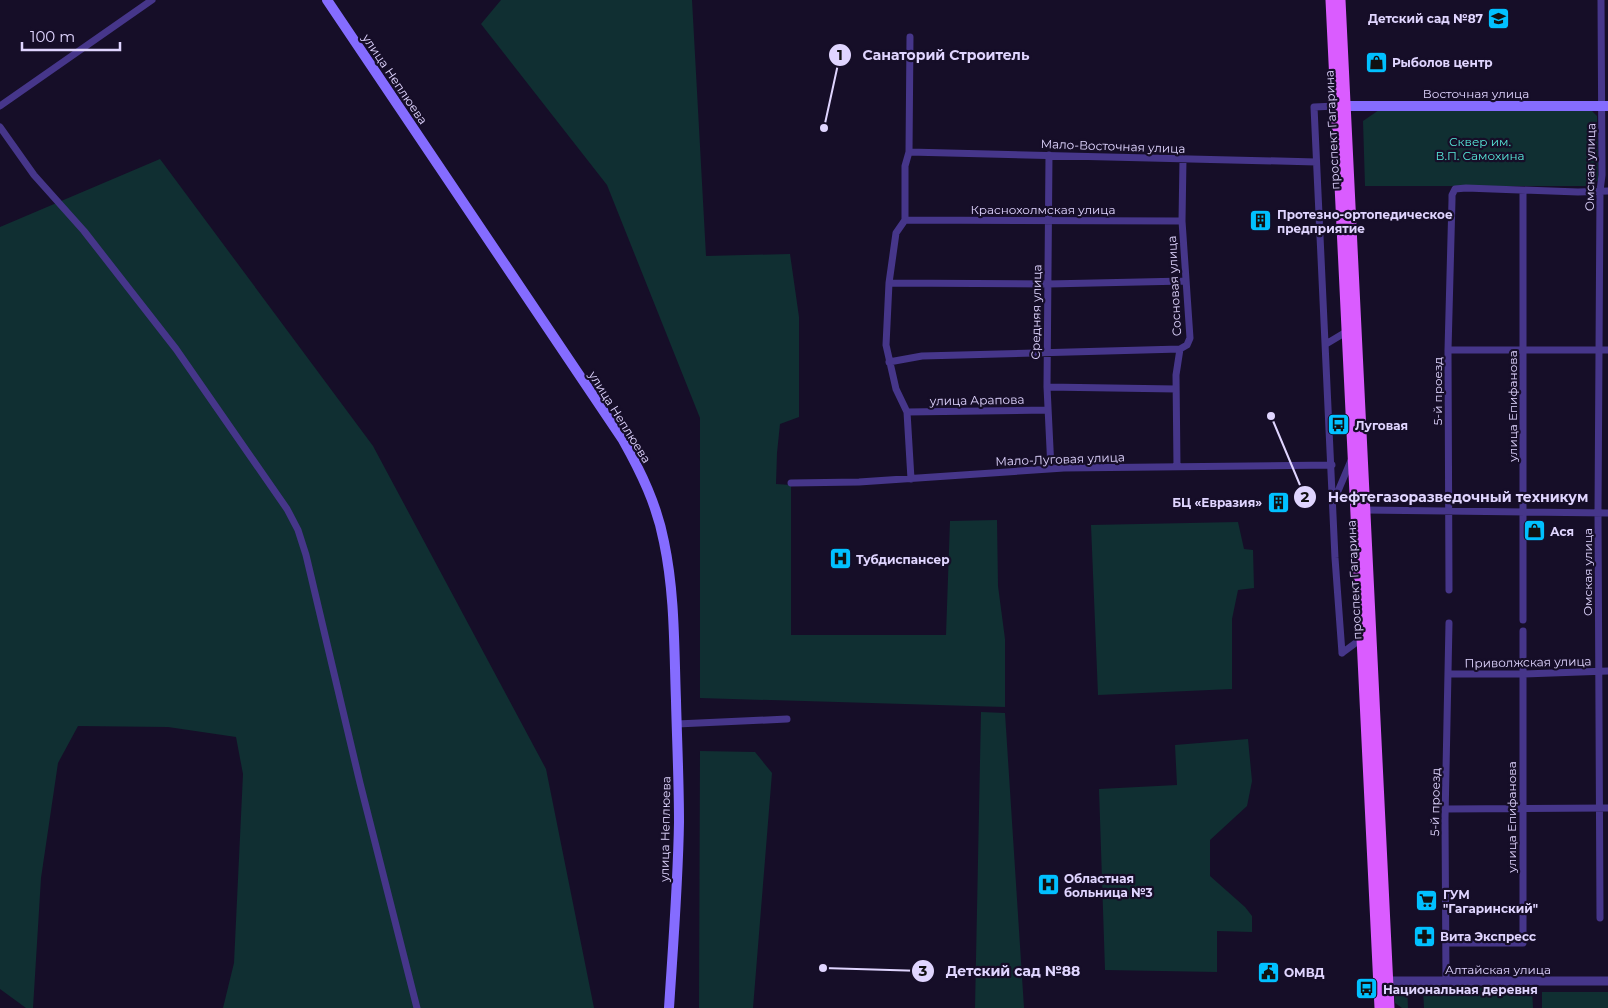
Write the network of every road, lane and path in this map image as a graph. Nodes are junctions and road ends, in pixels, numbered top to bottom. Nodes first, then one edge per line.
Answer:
1 (152, 0) edge
2 (327, 0) edge
3 (1331, 0) edge
4 (1340, 0) edge
5 (1601, 0) edge
6 (910, 37) dead end
7 (0, 106) edge
8 (1340, 106) junction
9 (1605, 106) edge
10 (0, 127) edge
11 (909, 152) junction
12 (1049, 155) junction
13 (1183, 159) junction
14 (1316, 162) junction
15 (1523, 191) junction
16 (1604, 191) edge
17 (905, 220) junction
18 (1049, 220) junction
19 (1182, 221) junction
20 (1185, 280) junction
21 (889, 283) junction
22 (1048, 284) junction
23 (1346, 332) junction
24 (1326, 344) junction
25 (1180, 349) junction
26 (1523, 349) junction
27 (1448, 350) junction
28 (1600, 350) junction
29 (1608, 350) edge
30 (1047, 353) junction
31 (889, 362) junction
32 (1047, 387) junction
33 (1176, 389) junction
34 (1047, 410) junction
35 (907, 412) junction
36 (1352, 458) junction
37 (1332, 465) junction
38 (1177, 467) junction
39 (1051, 469) junction
40 (911, 479) junction
41 (790, 483) dead end
42 (1333, 504) junction
43 (1365, 510) junction
44 (1449, 511) junction
45 (1522, 513) junction
46 (1598, 513) junction
47 (1608, 513) edge
48 (1449, 590) dead end
49 (1523, 620) dead end
50 (1449, 623) dead end
51 (1523, 631) dead end
52 (1361, 639) junction
53 (1608, 671) edge
54 (1599, 672) junction
55 (1449, 674) junction
56 (1524, 674) junction
57 (787, 719) dead end
58 (677, 724) junction
59 (1600, 741) junction
60 (1608, 741) edge
61 (1446, 808) junction
62 (1604, 808) edge
63 (1522, 809) junction
64 (1608, 878) edge
65 (1600, 879) junction
66 (1600, 918) dead end
67 (1446, 943) junction
68 (1383, 981) junction
69 (1446, 981) junction
70 (1608, 981) edge
71 (417, 1008) edge
72 (669, 1008) edge
73 (1380, 1008) edge
74 (1389, 1008) edge

1 - 7 street
2 - 58 main road, улица Неплюева
3 - 8 main road, проспект Гагарина
4 - 8 main road, проспект Гагарина
5 - 9 street, Омская улица
6 - 11 street
8 - 9 main road, Восточная улица
8 - 14 street
8 - 23 main road, проспект Гагарина
8 - 43 main road, проспект Гагарина
9 - 16 street, Омская улица
10 - 71 street
11 - 12 street, Мало-Восточная улица
11 - 17 street
12 - 13 street, Мало-Восточная улица
12 - 18 street, Средняя улица
13 - 14 street, Мало-Восточная улица
13 - 19 street, Сосновая улица
14 - 24 street
15 - 16 street
15 - 26 street, улица Епифанова
15 - 27 street, 5-й проезд
16 - 28 street, Омская улица
17 - 18 street, Краснохолмская улица
17 - 21 street
18 - 19 street, Краснохолмская улица
18 - 22 street, Средняя улица
19 - 20 street, Сосновая улица
20 - 22 street
20 - 25 street, Сосновая улица
21 - 22 street
21 - 31 street
22 - 30 street, Средняя улица
23 - 24 street
23 - 36 main road, проспект Гагарина
24 - 37 street
25 - 30 street
25 - 33 street, Сосновая улица
26 - 27 street
26 - 28 street
26 - 45 street, улица Епифанова
27 - 44 street, 5-й проезд
28 - 29 street
28 - 46 street, Омская улица
30 - 31 street
30 - 32 street, Средняя улица
31 - 35 street
32 - 33 street
32 - 34 street, Средняя улица
33 - 38 street, Сосновая улица
34 - 35 street, улица Арапова
34 - 39 street, Средняя улица
35 - 40 street
36 - 42 street
36 - 52 main road, проспект Гагарина
37 - 38 street, Мало-Луговая улица
37 - 42 street
38 - 39 street, Мало-Луговая улица
39 - 40 street, Мало-Луговая улица
40 - 41 street, Мало-Луговая улица
42 - 52 street
43 - 44 street
43 - 68 main road, проспект Гагарина
44 - 45 street
44 - 48 street, 5-й проезд
45 - 46 street
45 - 49 street, улица Епифанова
46 - 47 street
46 - 54 street, Омская улица
50 - 55 street, 5-й проезд
51 - 56 street, улица Епифанова
52 - 68 main road, проспект Гагарина
53 - 54 street, Приволжская улица
54 - 56 street, Приволжская улица
54 - 59 street, Омская улица
55 - 56 street, Приволжская улица
55 - 61 street, 5-й проезд
56 - 63 street, улица Епифанова
57 - 58 street
58 - 72 main road, улица Неплюева
59 - 60 street
59 - 62 street, Омская улица
61 - 63 street
61 - 67 street, 5-й проезд
62 - 63 street
62 - 65 street, Омская улица
63 - 67 street, улица Епифанова
64 - 65 street
65 - 66 street, Омская улица
67 - 69 street, 5-й проезд
68 - 69 street, Алтайская улица
68 - 73 main road, проспект Гагарина
68 - 74 main road, проспект Гагарина
69 - 70 street, Алтайская улица

